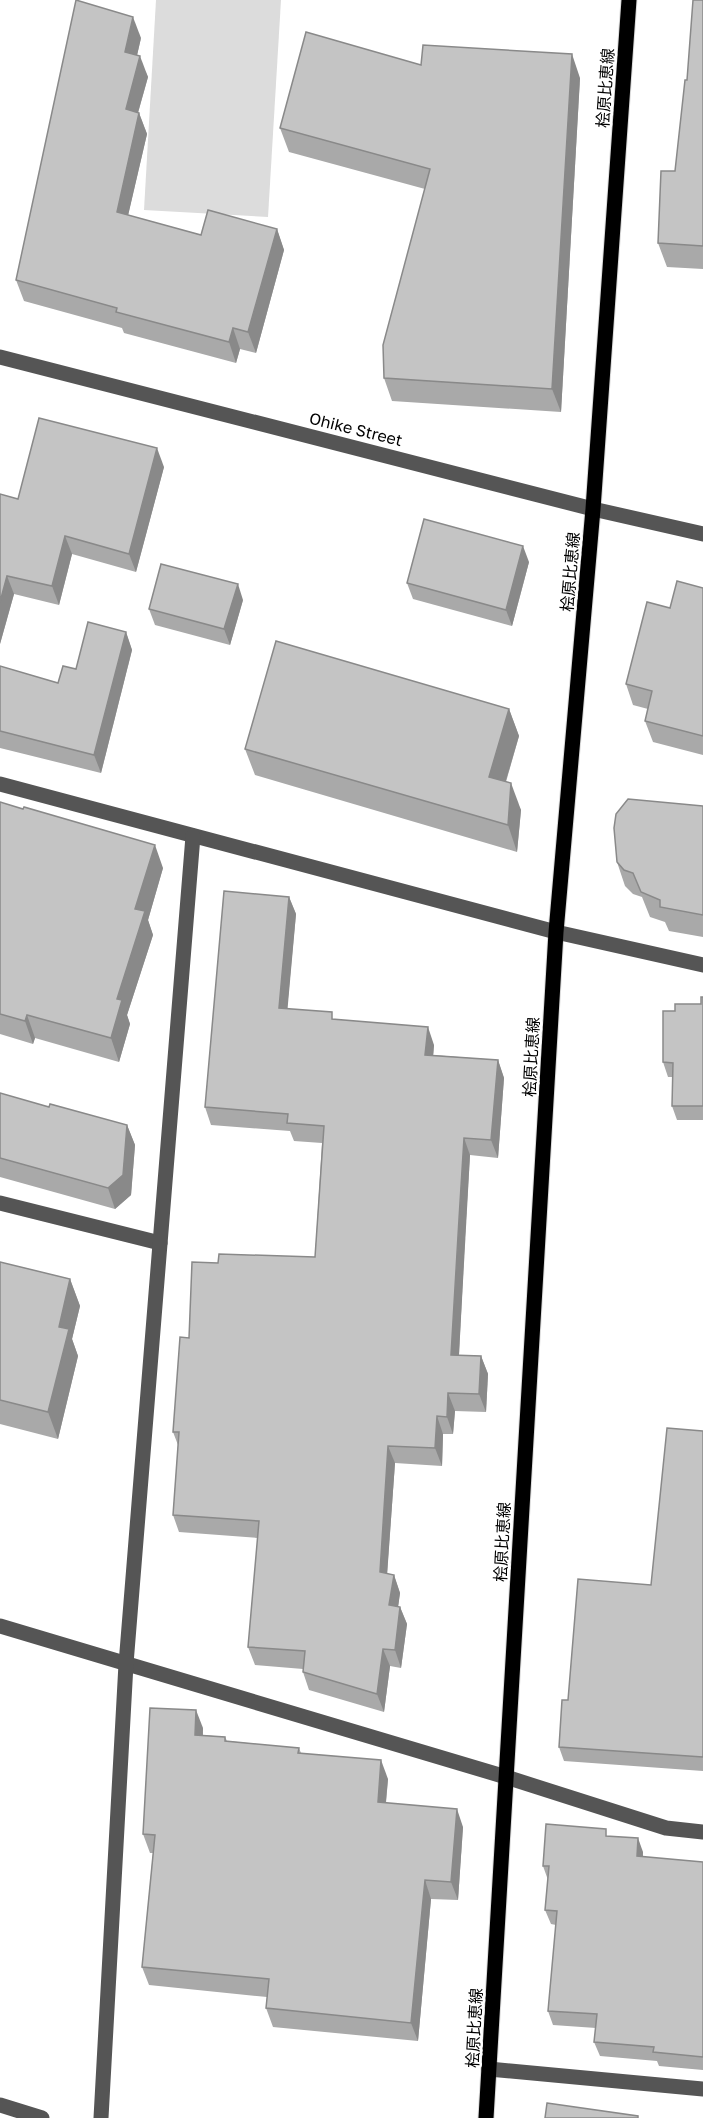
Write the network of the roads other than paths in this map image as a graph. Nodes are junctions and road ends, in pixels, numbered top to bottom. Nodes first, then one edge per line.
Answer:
1 (629, 0) edge
2 (0, 357) edge
3 (593, 508) junction
4 (703, 534) edge
5 (0, 784) edge
6 (193, 836) junction
7 (556, 932) junction
8 (703, 965) edge
9 (0, 1203) edge
10 (160, 1243) junction
11 (0, 1626) edge
12 (126, 1664) junction
13 (506, 1777) junction
14 (703, 1832) edge
15 (489, 2069) junction
16 (703, 2089) edge
17 (0, 2105) edge
18 (42, 2118) edge
19 (101, 2118) edge
20 (486, 2118) edge

1 - 3 main road, 桧原比恵線
2 - 3 street, Ohike Street
3 - 4 street, Ohike Street
3 - 7 main road, 桧原比恵線
5 - 6 street
6 - 7 street
6 - 10 street
7 - 8 street
7 - 13 main road, 桧原比恵線
9 - 10 street
10 - 12 street
11 - 12 street
12 - 13 street
12 - 19 street
13 - 14 street
13 - 15 main road, 桧原比恵線
15 - 16 street
15 - 20 main road, 桧原比恵線
17 - 18 street

